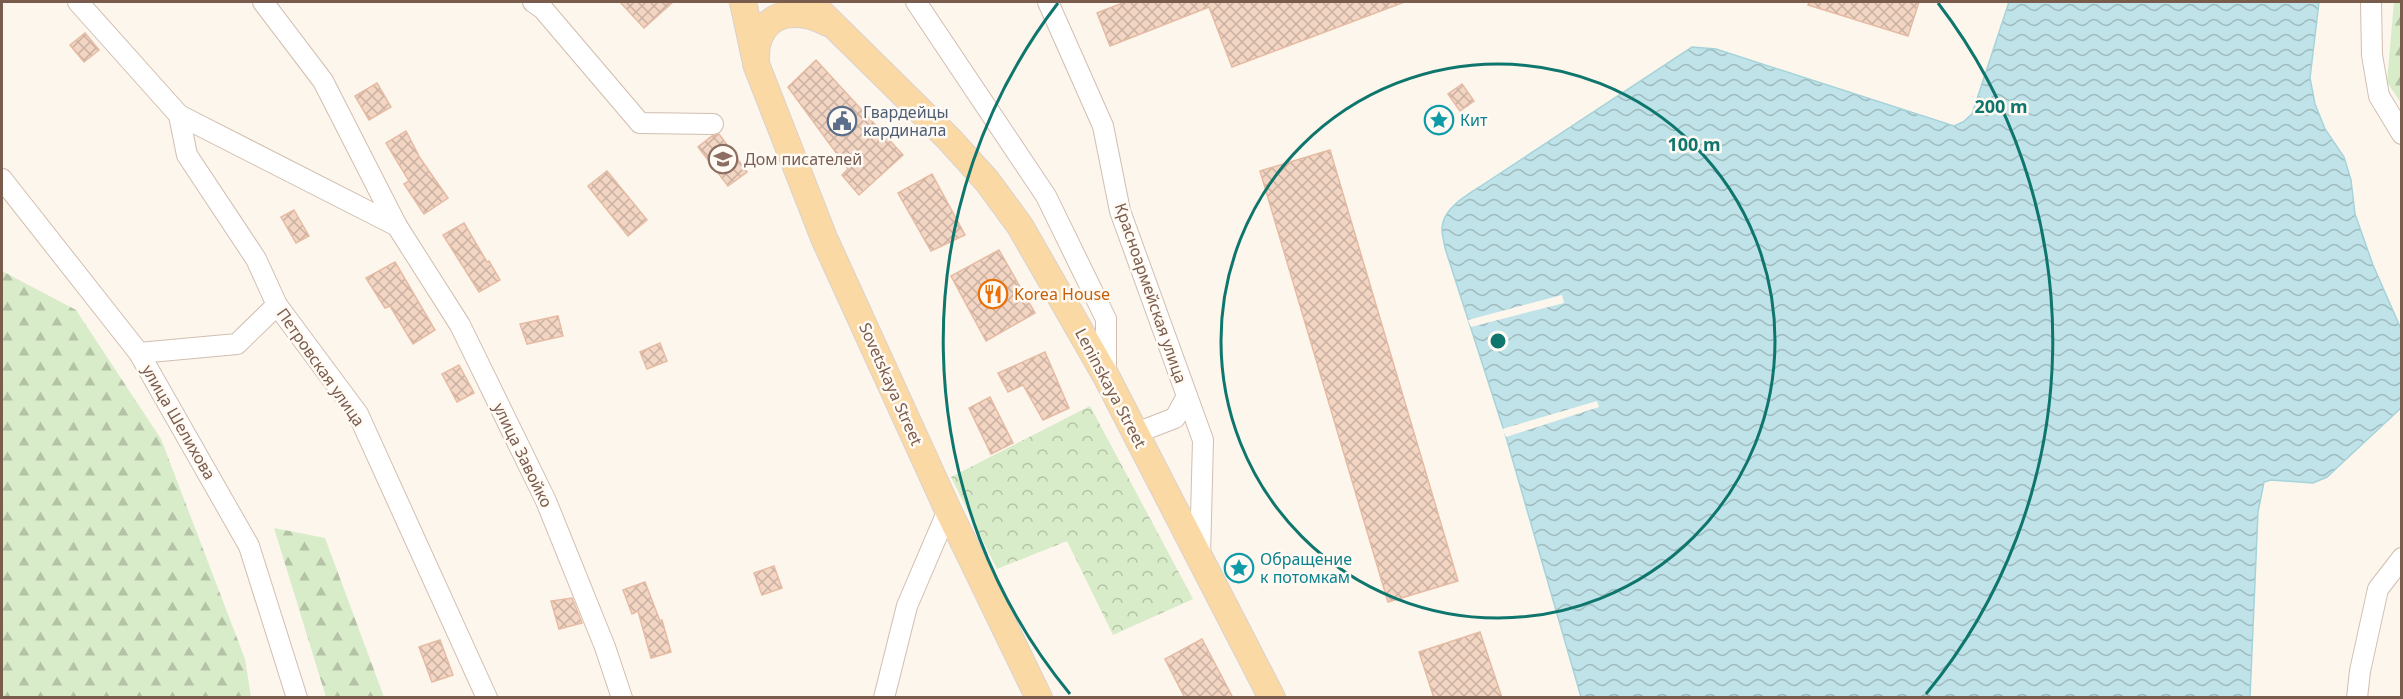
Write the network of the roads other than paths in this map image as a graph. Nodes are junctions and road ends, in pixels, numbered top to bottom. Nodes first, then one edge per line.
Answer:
1 (78, 2) edge
2 (263, 2) edge
3 (533, 2) edge
4 (743, 2) edge
5 (810, 2) edge
6 (916, 2) edge
7 (1048, 2) edge
8 (2371, 2) edge
9 (833, 26) junction
10 (756, 64) junction
11 (179, 115) junction
12 (713, 124) dead end
13 (2402, 134) edge
14 (2, 179) edge
15 (397, 226) junction
16 (277, 305) junction
17 (139, 352) junction
18 (1106, 376) junction
19 (1187, 396) junction
20 (1136, 433) junction
21 (948, 510) junction
22 (2402, 558) edge
23 (1200, 559) junction
24 (297, 698) edge
25 (487, 698) edge
26 (622, 698) edge
27 (884, 698) edge
28 (1039, 698) edge
29 (1272, 698) edge
30 (2357, 698) edge

1 - 11 street
2 - 15 street, улица Завойко
3 - 12 street
4 - 10 main road, Sovetskaya Street
5 - 9 main road, Leninskaya Street
6 - 18 street
7 - 19 street, Красноармейская улица
8 - 13 street
9 - 10 main road
9 - 18 main road, Leninskaya Street
10 - 21 main road, Sovetskaya Street
11 - 15 street
11 - 16 street, Петровская улица
14 - 17 street, улица Шелихова
15 - 26 street, улица Завойко
16 - 17 street
16 - 25 street, Петровская улица
17 - 24 street, улица Шелихова
18 - 20 main road, Leninskaya Street
19 - 20 street
19 - 23 street, Красноармейская улица
20 - 23 main road, Leninskaya Street
21 - 27 street
21 - 28 main road, Sovetskaya Street
22 - 30 street
23 - 29 main road, Leninskaya Street

